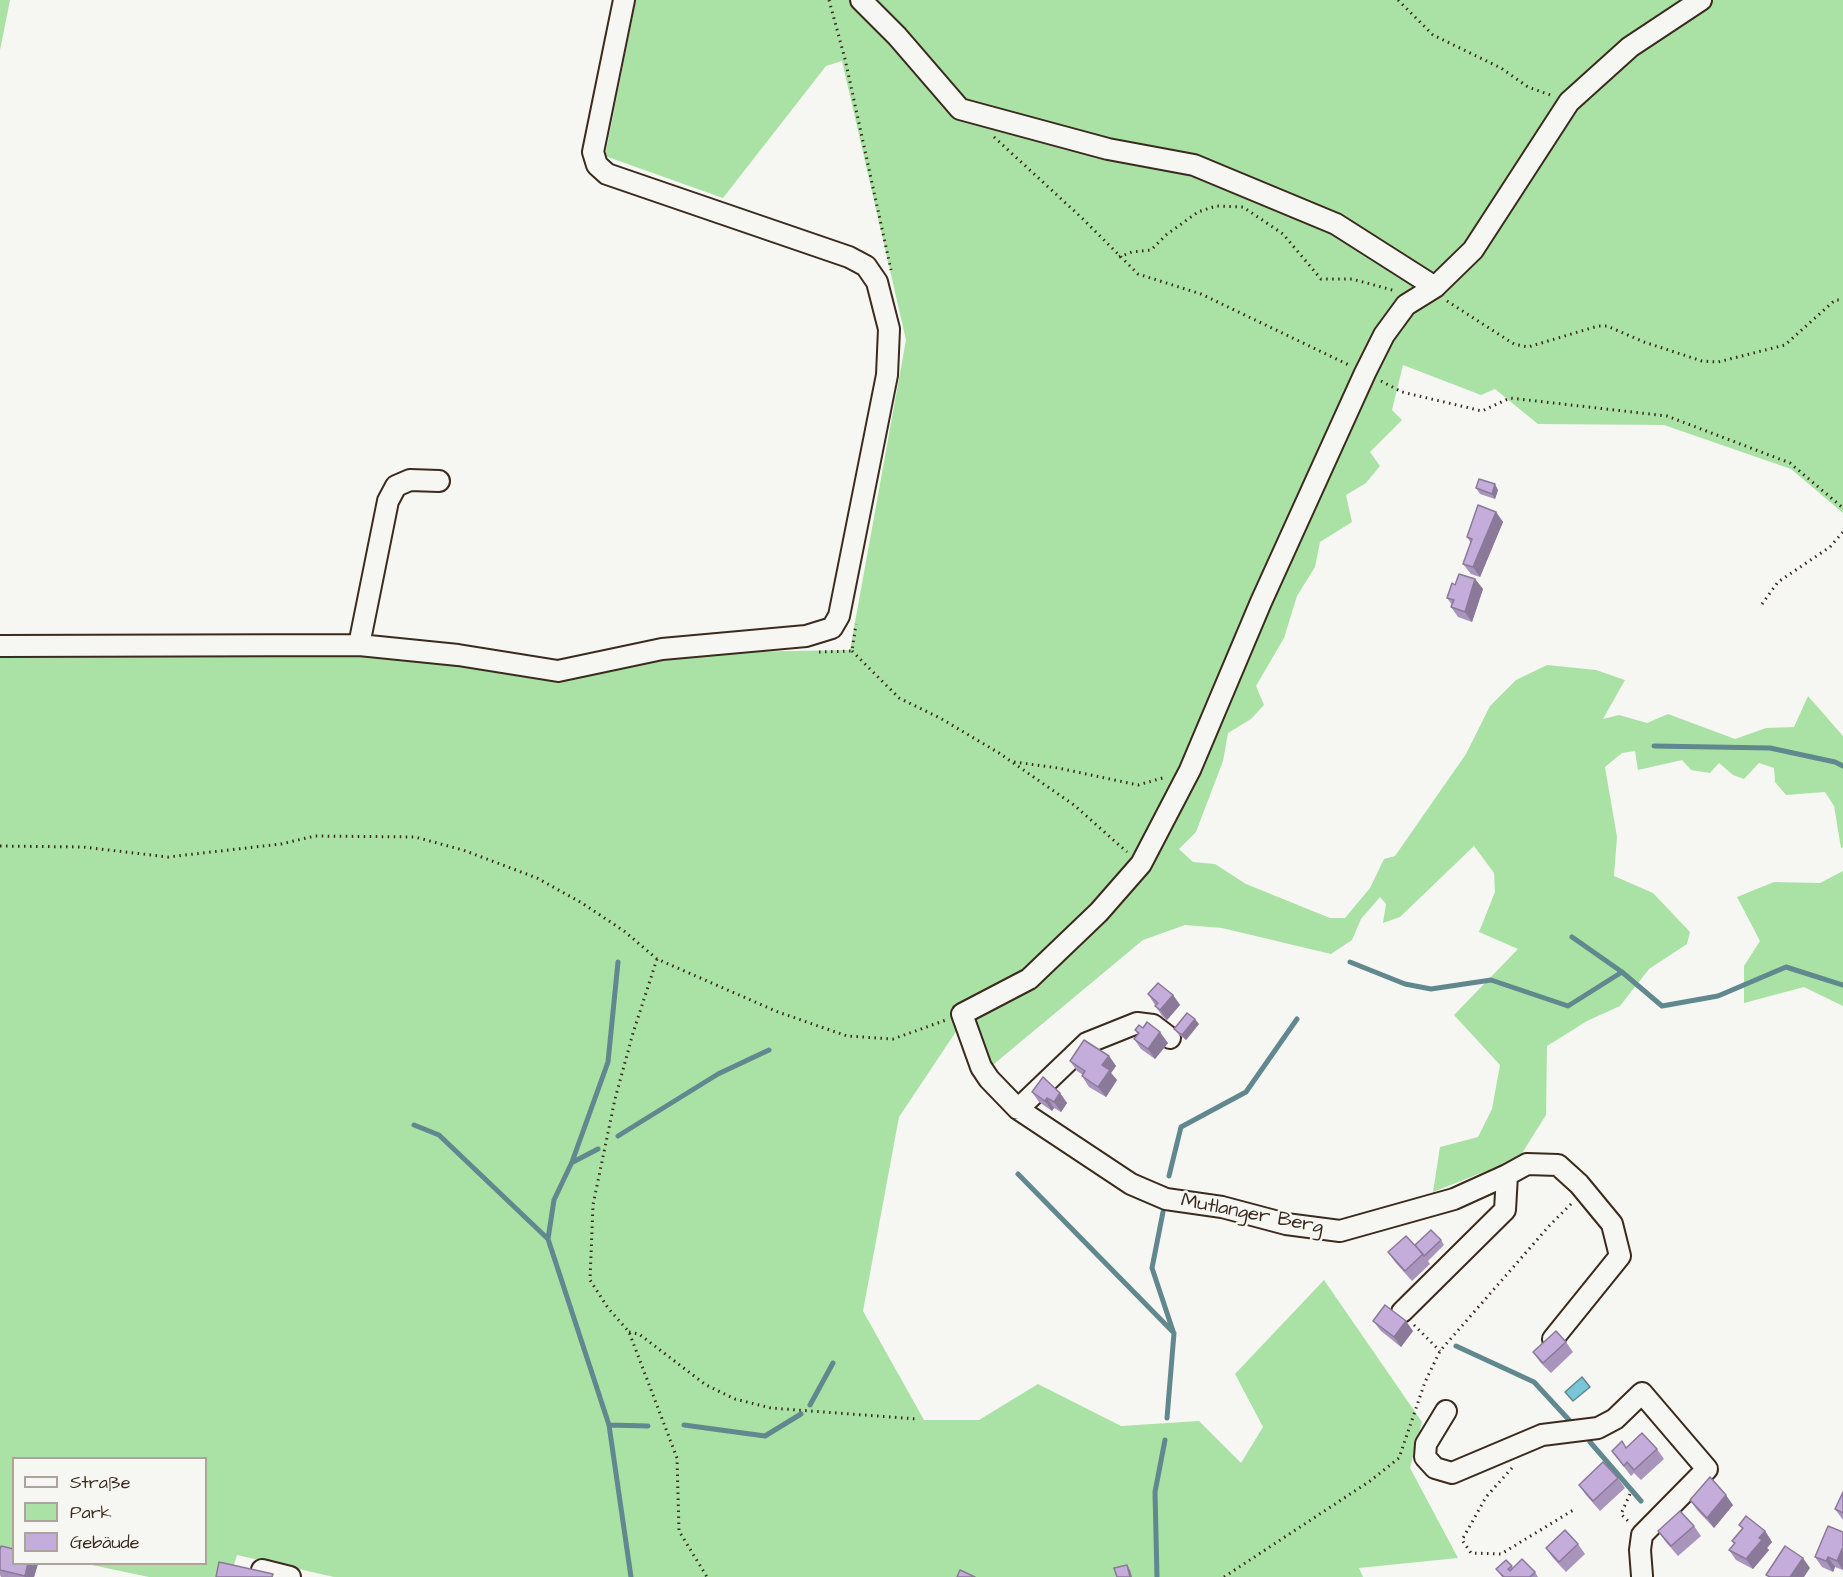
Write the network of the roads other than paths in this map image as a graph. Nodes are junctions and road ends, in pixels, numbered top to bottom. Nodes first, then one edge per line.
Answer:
1 (624, 0) edge
2 (861, 0) edge
3 (1701, 0) edge
4 (1427, 290) junction
5 (439, 481) dead end
6 (359, 645) junction
7 (0, 646) edge
8 (1170, 1038) dead end
9 (1018, 1109) junction
10 (1508, 1175) junction
11 (1402, 1312) road end
12 (1553, 1339) edge
13 (1446, 1411) dead end
14 (262, 1570) edge
15 (290, 1577) edge
16 (1640, 1577) edge

1 - 6 street
2 - 4 street
3 - 4 street
4 - 9 street, Mutlanger Berg
5 - 6 street
6 - 7 street
8 - 9 street
9 - 10 street, Mutlanger Berg
10 - 11 street
10 - 12 street, Mutlanger Berg
13 - 16 street
14 - 15 street

